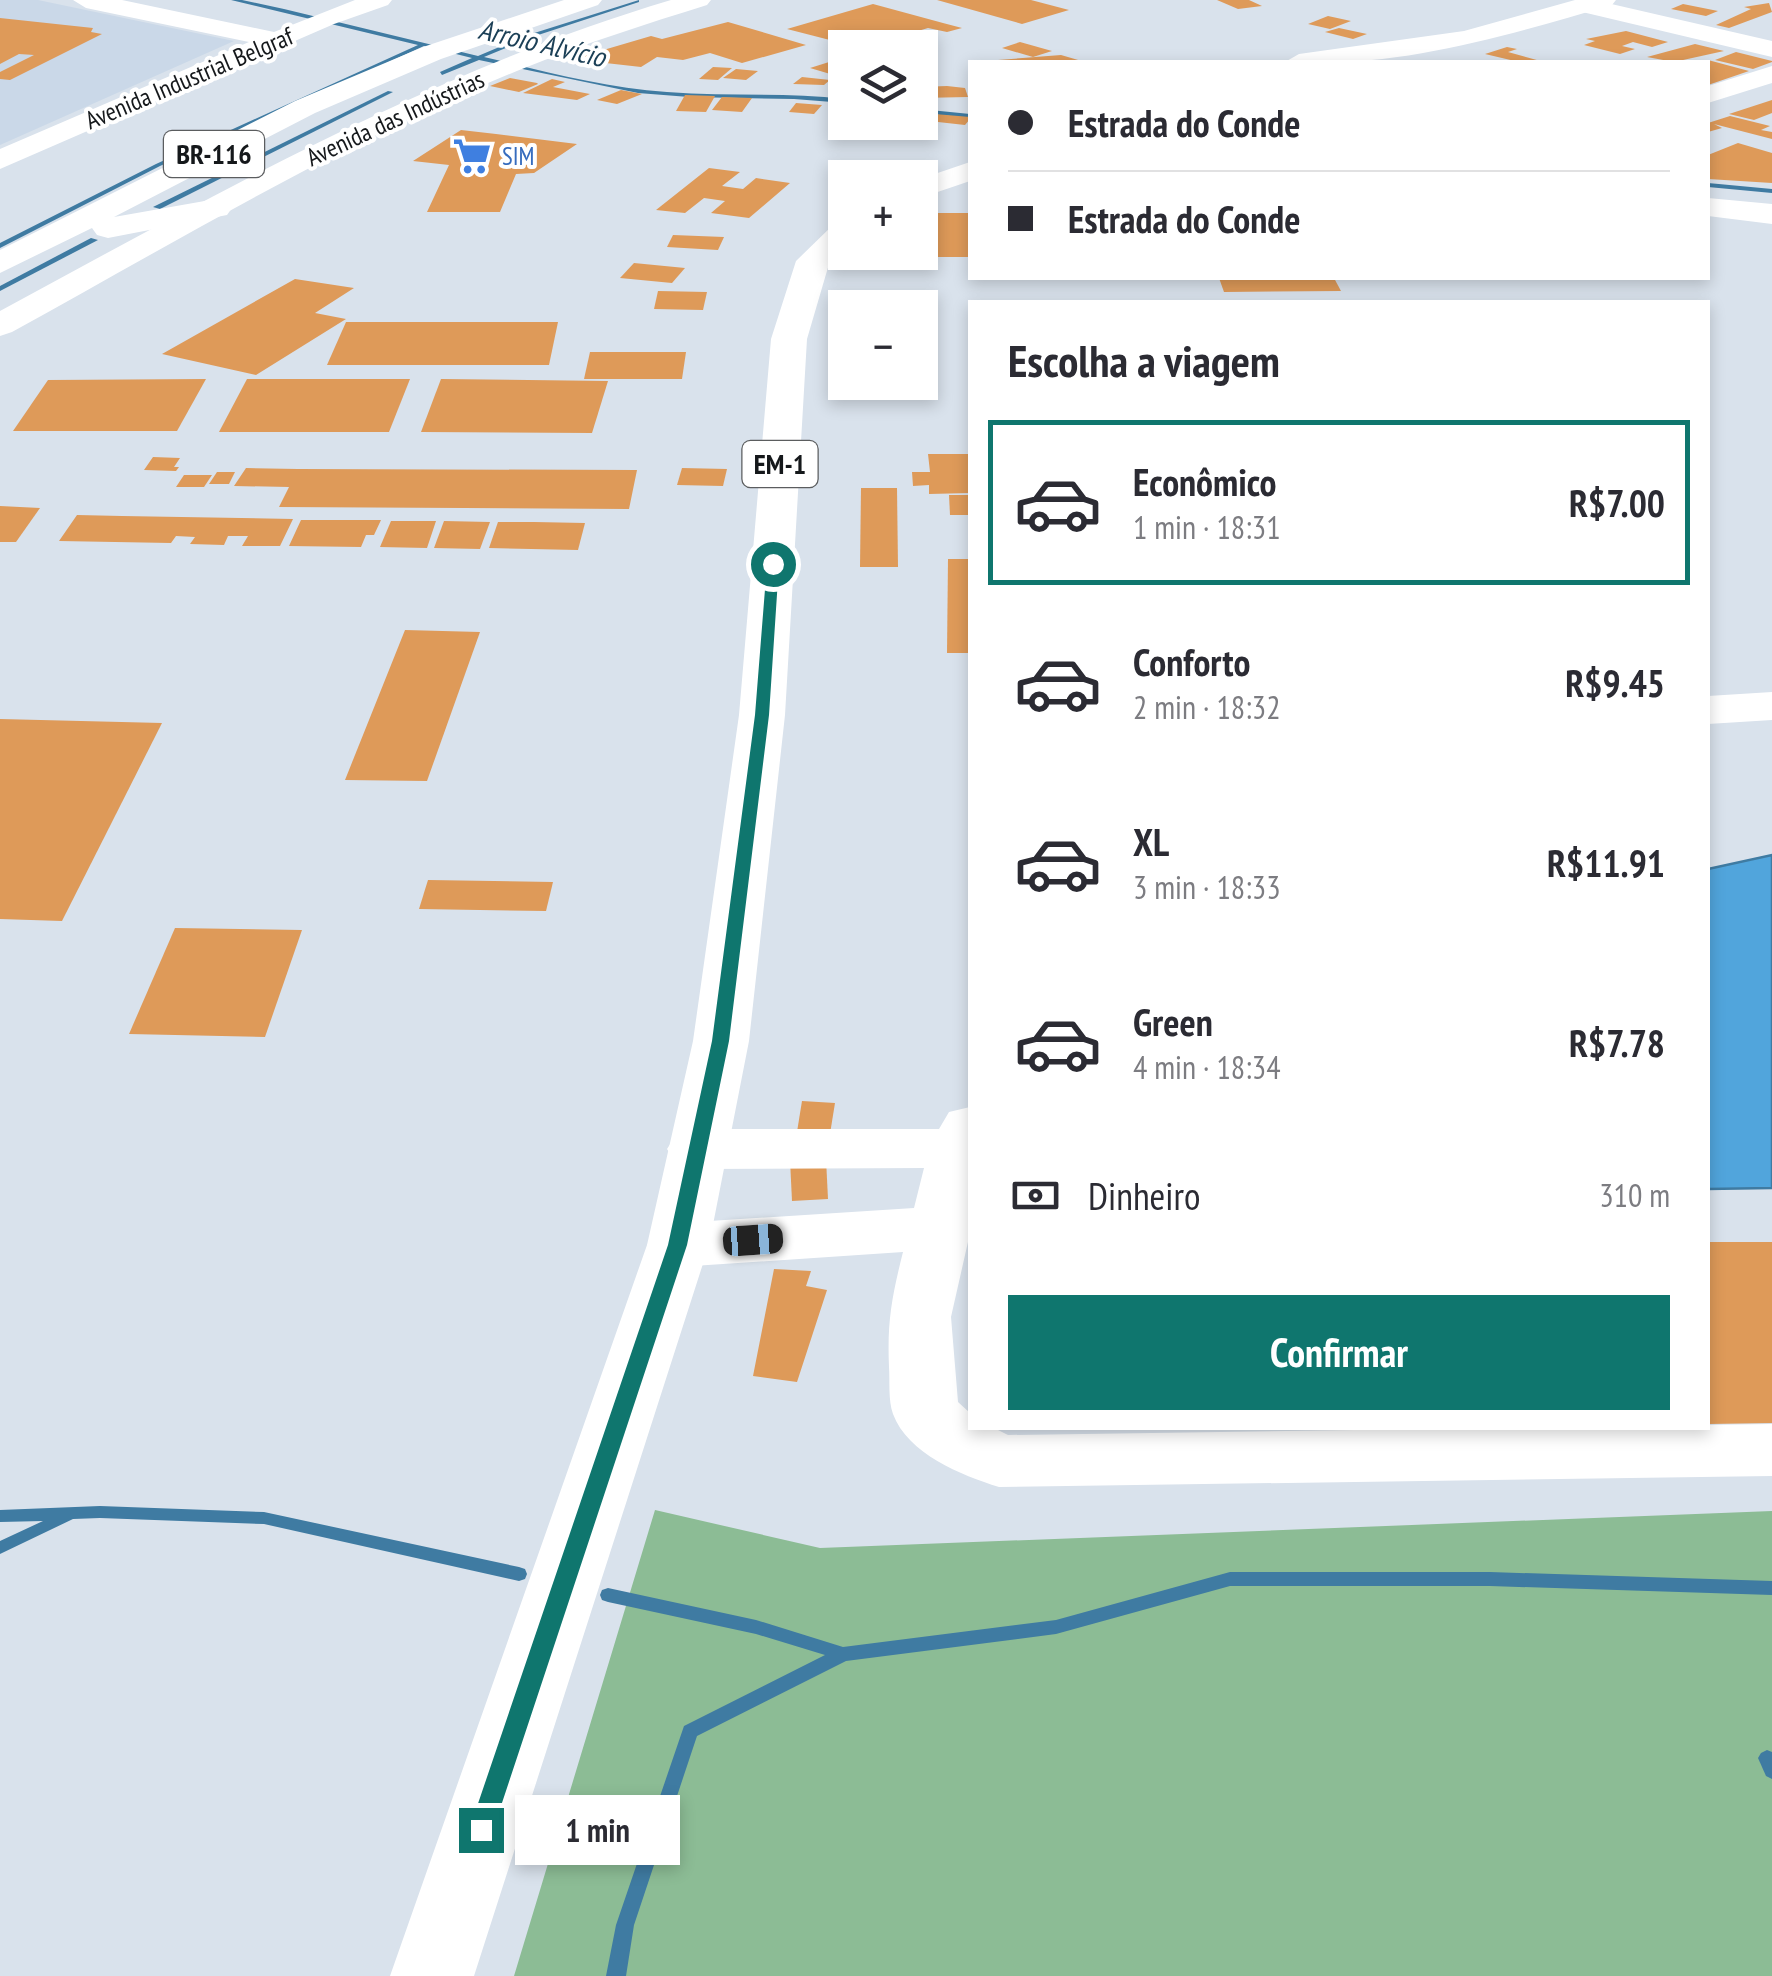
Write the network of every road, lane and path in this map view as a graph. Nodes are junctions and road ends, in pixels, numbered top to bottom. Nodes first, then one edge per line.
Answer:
1 (86, 0) edge
2 (379, 0) edge
3 (512, 0) edge
4 (589, 0) edge
5 (698, 0) edge
6 (1595, 3) edge
7 (276, 40) junction
8 (420, 47) junction
9 (1772, 48) edge
10 (1314, 60) edge
11 (1772, 74) edge
12 (294, 82) dead end
13 (1710, 94) edge
14 (430, 98) junction
15 (0, 160) edge
16 (968, 171) edge
17 (938, 183) edge
18 (1710, 207) edge
19 (216, 208) junction
20 (1772, 214) edge
21 (87, 234) junction
22 (42, 242) junction
23 (146, 246) junction
24 (828, 247) edge
25 (0, 263) edge
26 (0, 325) edge
27 (1772, 706) edge
28 (1710, 710) edge
29 (964, 1137) edge
30 (698, 1150) junction
31 (940, 1228) junction
32 (678, 1245) junction
33 (1772, 1450) edge
34 (432, 1976) edge

1 - 7 main road
2 - 7 main road, Avenida Industrial Belgraf
3 - 8 main road, BR-116
4 - 8 main road, BR-116
5 - 14 main road, Avenida das Indústrias
6 - 9 main road
6 - 10 main road
7 - 15 main road, Avenida Industrial Belgraf
8 - 12 main road, BR-116
8 - 14 main road
8 - 22 main road, BR-116
11 - 13 main road
14 - 19 main road, Avenida das Indústrias
16 - 17 main road
18 - 20 main road
19 - 21 main road
19 - 23 main road, Avenida das Indústrias
21 - 22 main road
21 - 23 main road
22 - 25 main road, BR-116
23 - 26 main road, Avenida das Indústrias
24 - 30 main road, EM-1
27 - 28 main road
29 - 30 main road
29 - 31 main road
30 - 32 main road, EM-1
31 - 32 main road
31 - 33 main road
32 - 34 main road, EM-1

